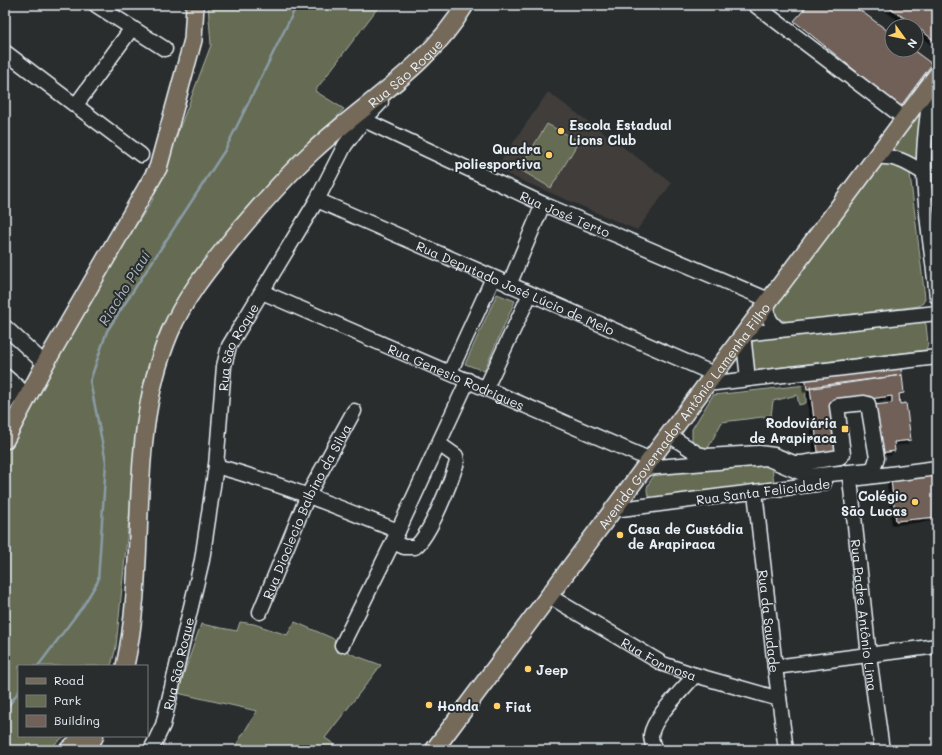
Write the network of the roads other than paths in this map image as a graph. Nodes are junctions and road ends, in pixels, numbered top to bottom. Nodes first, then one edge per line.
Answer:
1 (96, 5) edge
2 (195, 5) edge
3 (465, 5) edge
4 (755, 5) edge
5 (132, 28) junction
6 (165, 48) dead end
7 (5, 52) edge
8 (404, 77) junction
9 (934, 78) edge
10 (76, 105) junction
11 (904, 118) junction
12 (364, 120) junction
13 (142, 155) dead end
14 (876, 157) junction
15 (924, 173) junction
16 (317, 200) junction
17 (543, 204) junction
18 (936, 267) edge
19 (493, 278) junction
20 (509, 285) junction
21 (262, 292) junction
22 (530, 294) junction
23 (937, 297) edge
24 (769, 300) junction
25 (937, 313) edge
26 (5, 327) edge
27 (780, 330) junction
28 (743, 334) junction
29 (937, 357) edge
30 (45, 364) junction
31 (450, 372) junction
32 (5, 376) edge
33 (710, 379) junction
34 (748, 379) junction
35 (468, 380) junction
36 (17, 386) junction
37 (486, 388) junction
38 (29, 397) junction
39 (5, 405) edge
40 (354, 411) dead end
41 (669, 435) junction
42 (5, 440) edge
43 (439, 444) junction
44 (648, 464) junction
45 (216, 466) junction
46 (937, 468) edge
47 (850, 479) junction
48 (755, 492) junction
49 (308, 495) junction
50 (614, 510) junction
51 (395, 537) junction
52 (549, 596) junction
53 (260, 612) dead end
54 (342, 645) dead end
55 (937, 646) edge
56 (869, 656) junction
57 (125, 665) edge
58 (775, 667) junction
59 (695, 676) junction
60 (779, 699) junction
61 (83, 737) edge
62 (91, 737) edge
63 (91, 737) edge
64 (68, 750) edge
65 (79, 750) edge
66 (84, 750) edge
67 (151, 750) edge
68 (434, 750) edge
69 (655, 750) edge
70 (786, 750) edge
71 (882, 750) edge

1 - 5 street
2 - 30 main road
3 - 8 main road, Rua São Roque
4 - 11 street
5 - 6 street
5 - 10 street
7 - 10 street
8 - 12 street, Rua São Roque
8 - 57 main road
9 - 11 main road, Avenida Governador Antônio Lamenha Filho
9 - 15 street
10 - 13 street
11 - 14 main road, Avenida Governador Antônio Lamenha Filho
12 - 16 street, Rua São Roque
12 - 17 street, Rua José Terto
14 - 15 street
14 - 24 main road, Avenida Governador Antônio Lamenha Filho
15 - 18 street
16 - 19 street, Rua Deputado José Lúcio de Melo
16 - 21 street, Rua São Roque
17 - 20 street
17 - 24 street, Rua José Terto
18 - 23 street
19 - 20 street, Rua Deputado José Lúcio de Melo
19 - 31 street
20 - 22 street, Rua Deputado José Lúcio de Melo
21 - 31 street, Rua Genesio Rodrigues
21 - 45 street, Rua São Roque
22 - 33 street, Rua Deputado José Lúcio de Melo
22 - 37 street
24 - 27 street
24 - 28 main road, Avenida Governador Antônio Lamenha Filho
25 - 27 street
26 - 30 street
27 - 28 street
28 - 33 main road, Avenida Governador Antônio Lamenha Filho
28 - 34 street
29 - 34 street
30 - 38 main road
31 - 35 street, Rua Genesio Rodrigues
32 - 36 street
33 - 34 street
33 - 41 main road, Avenida Governador Antônio Lamenha Filho
35 - 37 street, Rua Genesio Rodrigues
35 - 43 street
36 - 38 street
36 - 39 street
37 - 44 street, Rua Genesio Rodrigues
38 - 42 main road
40 - 49 street, Rua Dioclecio Balbino da Silva
41 - 44 main road, Avenida Governador Antônio Lamenha Filho
41 - 44 street
43 - 51 street
43 - 51 street
44 - 50 main road, Avenida Governador Antônio Lamenha Filho
45 - 49 street
45 - 67 street, Rua São Roque
46 - 47 street, Rua Santa Felicidade
47 - 48 street, Rua Santa Felicidade
47 - 56 street, Rua Padre Antônio Lima
48 - 50 street, Rua Santa Felicidade
48 - 58 street, Rua da Saudade
49 - 51 street
49 - 53 street, Rua Dioclecio Balbino da Silva
50 - 52 main road, Avenida Governador Antônio Lamenha Filho
51 - 54 street
52 - 59 street, Rua Formosa
52 - 68 main road, Avenida Governador Antônio Lamenha Filho
55 - 56 street
56 - 58 street
56 - 71 street, Rua Padre Antônio Lima
58 - 60 street, Rua da Saudade
59 - 60 street, Rua Formosa
59 - 69 street
60 - 70 street, Rua da Saudade
61 - 64 main road
62 - 65 main road
63 - 66 highway

